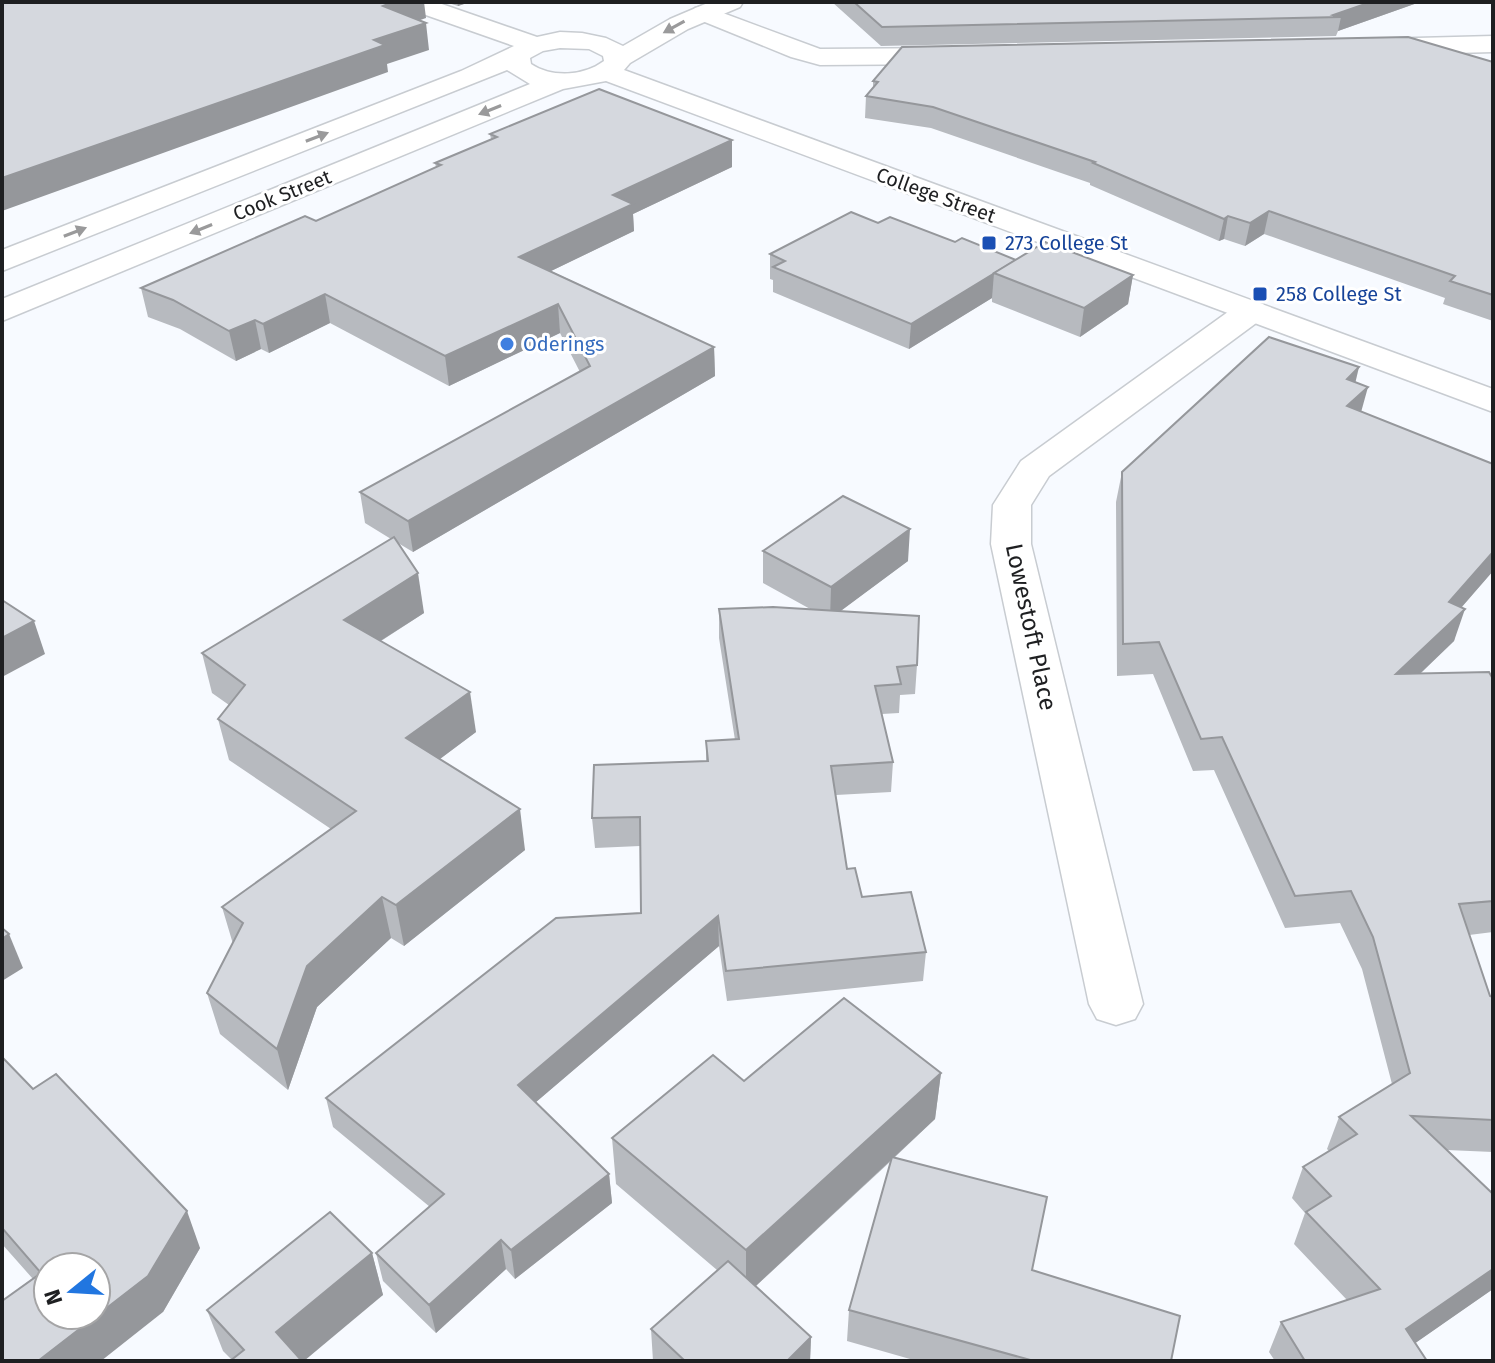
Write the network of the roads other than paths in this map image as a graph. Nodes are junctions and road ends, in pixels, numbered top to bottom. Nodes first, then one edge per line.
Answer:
1 (412, 2) edge
2 (731, 2) edge
3 (704, 13) junction
4 (612, 25) dead end
5 (569, 40) junction
6 (1493, 44) edge
7 (1349, 48) edge
8 (526, 50) junction
9 (983, 56) edge
10 (612, 65) junction
11 (562, 80) junction
12 (2, 261) edge
13 (2, 311) edge
14 (1251, 311) junction
15 (1493, 401) edge
16 (1116, 1004) dead end

1 - 8 street
2 - 3 street
3 - 9 street
3 -> 10 street
4 - 5 street
5 - 8 street
5 - 10 street, College Street
6 - 7 street
8 - 11 street
12 -> 8 street, Cook Street
10 - 11 street
10 - 14 street, College Street
11 -> 13 street, Cook Street
14 - 15 street, College Street
14 - 16 street, Lowestoft Place

